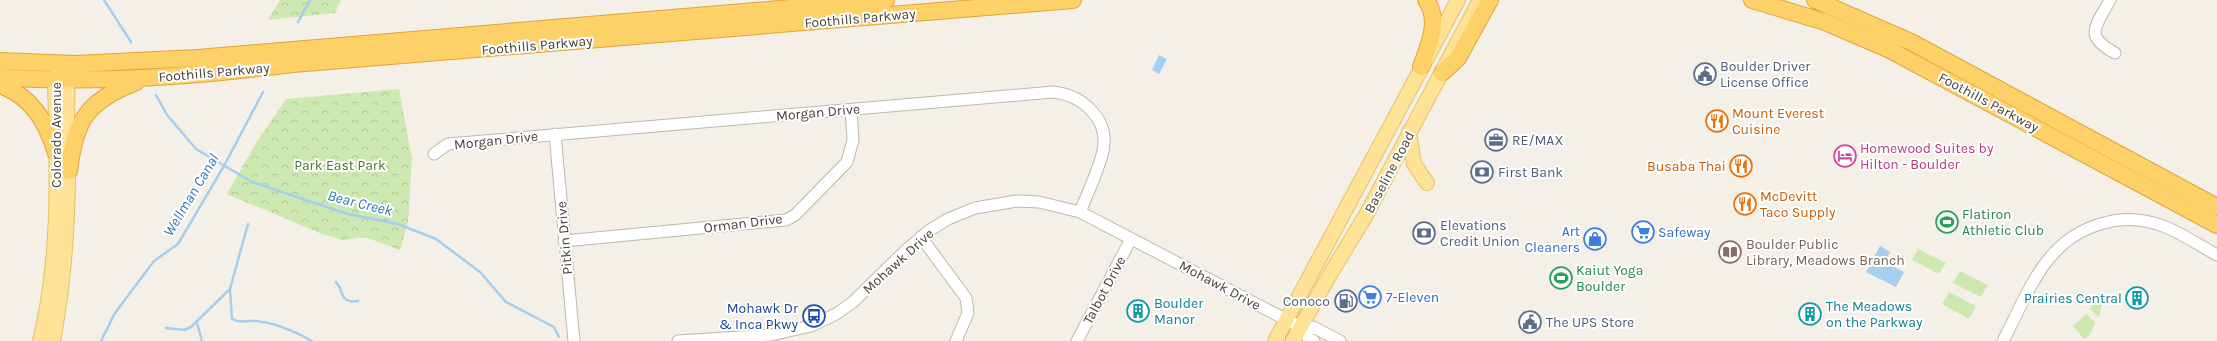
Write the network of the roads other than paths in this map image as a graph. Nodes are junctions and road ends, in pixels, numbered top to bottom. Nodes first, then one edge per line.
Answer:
1 (886, 0) edge
2 (1073, 0) edge
3 (1426, 0) edge
4 (1458, 0) edge
5 (1480, 0) edge
6 (1490, 0) edge
7 (1752, 0) edge
8 (1815, 0) edge
9 (2110, 0) edge
10 (2116, 53) dead end
11 (0, 61) edge
12 (61, 64) junction
13 (1421, 67) junction
14 (1442, 73) junction
15 (177, 76) junction
16 (0, 77) edge
17 (60, 80) junction
18 (0, 85) edge
19 (851, 110) junction
20 (1409, 132) junction
21 (555, 134) junction
22 (56, 153) junction
23 (434, 154) dead end
24 (69, 171) junction
25 (1427, 183) dead end
26 (2217, 207) edge
27 (1080, 212) junction
28 (2217, 225) edge
29 (921, 237) junction
30 (1131, 239) junction
31 (564, 241) junction
32 (2217, 255) edge
33 (1287, 320) junction
34 (1303, 329) junction
35 (797, 336) edge
36 (40, 341) edge
37 (53, 341) edge
38 (574, 341) edge
39 (678, 341) edge
40 (956, 341) edge
41 (1077, 341) edge
42 (1276, 341) edge
43 (1293, 341) edge
44 (1314, 341) edge
45 (1340, 341) edge
46 (2003, 341) edge

1 - 12 highway, Foothills Parkway
2 - 15 highway, Foothills Parkway
3 - 13 highway
4 - 13 main road, Baseline Road
5 - 14 main road, Baseline Road
6 - 14 highway
7 - 28 highway, Foothills Parkway
8 - 26 highway, Foothills Parkway
9 - 10 street
11 - 12 highway, Foothills Parkway
12 - 17 main road, Colorado Avenue
13 - 33 main road, Baseline Road
14 - 20 main road, Baseline Road
15 - 17 highway, Foothills Parkway
15 - 24 highway
16 - 17 highway, Foothills Parkway
17 - 22 main road, Colorado Avenue
17 - 24 main road, Colorado Avenue
18 - 22 highway
19 - 21 street, Morgan Drive
19 - 27 street, Morgan Drive
19 - 31 street, Orman Drive
20 - 25 main road
20 - 34 main road, Baseline Road
21 - 23 street, Morgan Drive
21 - 31 street, Pitkin Drive
22 - 36 main road, Colorado Avenue
24 - 37 main road, Colorado Avenue
27 - 29 street, Mohawk Drive
27 - 30 street, Mohawk Drive
29 - 35 street, Mohawk Drive
29 - 40 street
30 - 33 street, Mohawk Drive
30 - 41 street, Talbot Drive
31 - 38 street, Pitkin Drive
32 - 46 street
33 - 34 street, Mohawk Drive
33 - 42 main road, Baseline Road
34 - 43 main road, Baseline Road
34 - 44 street
34 - 45 street
35 - 39 street, Mohawk Drive

